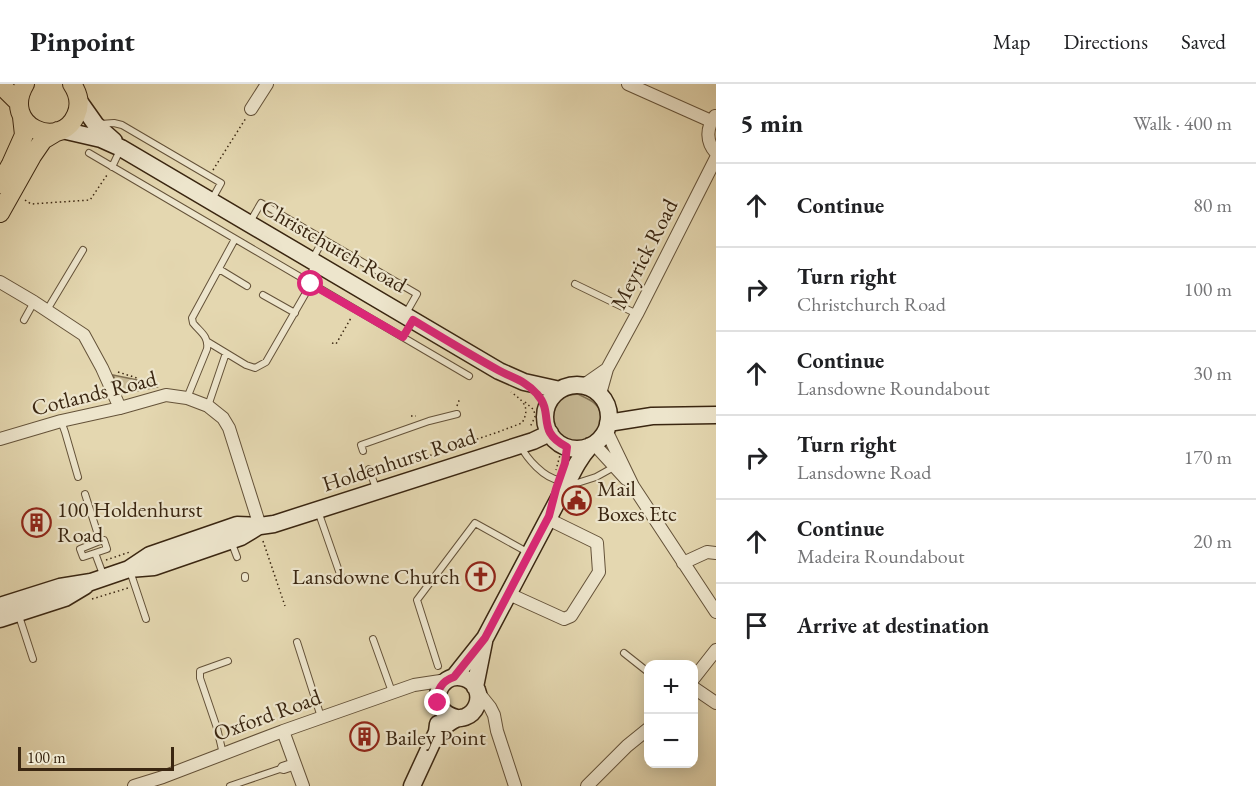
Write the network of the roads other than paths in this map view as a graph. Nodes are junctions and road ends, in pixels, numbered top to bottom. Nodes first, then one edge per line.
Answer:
1 (0, 84) edge
2 (25, 84) edge
3 (267, 84) edge
4 (628, 84) edge
5 (75, 89) edge
6 (251, 109) road end
7 (20, 110) junction
8 (714, 119) edge
9 (96, 125) junction
10 (60, 130) junction
11 (121, 148) junction
12 (89, 153) dead end
13 (716, 153) edge
14 (716, 158) edge
15 (6, 166) edge
16 (112, 167) junction
17 (6, 188) edge
18 (208, 199) junction
19 (0, 213) edge
20 (195, 215) junction
21 (249, 224) junction
22 (235, 239) junction
23 (323, 240) junction
24 (82, 250) dead end
25 (314, 262) junction
26 (219, 269) junction
27 (0, 282) edge
28 (309, 283) junction
29 (575, 284) dead end
30 (247, 286) dead end
31 (363, 291) junction
32 (263, 295) dead end
33 (34, 302) junction
34 (355, 309) junction
35 (47, 310) junction
36 (294, 313) junction
37 (637, 314) junction
38 (409, 318) junction
39 (24, 321) dead end
40 (403, 337) junction
41 (208, 342) junction
42 (226, 353) junction
43 (607, 369) junction
44 (469, 376) dead end
45 (584, 385) junction
46 (518, 387) junction
47 (560, 390) junction
48 (187, 398) junction
49 (604, 400) junction
50 (208, 406) junction
51 (546, 407) junction
52 (120, 408) junction
53 (457, 414) dead end
54 (716, 415) edge
55 (652, 416) junction
56 (61, 421) junction
57 (607, 427) junction
58 (550, 433) junction
59 (0, 439) edge
60 (520, 445) junction
61 (592, 445) junction
62 (567, 447) junction
63 (363, 451) dead end
64 (614, 467) junction
65 (78, 477) dead end
66 (563, 482) junction
67 (633, 486) junction
68 (85, 494) dead end
69 (318, 510) junction
70 (549, 517) junction
71 (260, 526) junction
72 (231, 540) junction
73 (100, 541) junction
74 (95, 553) junction
75 (716, 553) edge
76 (530, 554) junction
77 (237, 557) dead end
78 (683, 563) junction
79 (129, 569) junction
80 (341, 578) dead end
81 (97, 580) junction
82 (509, 594) junction
83 (0, 606) edge
84 (716, 612) edge
85 (18, 613) junction
86 (0, 619) edge
87 (146, 619) dead end
88 (485, 638) junction
89 (373, 639) dead end
90 (297, 642) dead end
91 (716, 650) edge
92 (624, 653) dead end
93 (33, 659) dead end
94 (228, 662) dead end
95 (644, 669) edge
96 (698, 672) edge
97 (446, 674) junction
98 (414, 684) junction
99 (476, 689) junction
100 (698, 691) edge
101 (392, 692) junction
102 (716, 704) edge
103 (439, 706) junction
104 (321, 717) junction
105 (460, 718) junction
106 (283, 731) junction
107 (497, 731) junction
108 (437, 732) junction
109 (644, 732) edge
110 (223, 753) junction
111 (295, 764) junction
112 (164, 781) edge
113 (134, 786) edge
114 (230, 786) edge
115 (303, 786) edge
116 (412, 786) edge
117 (515, 786) edge
118 (587, 786) edge

1 - 7 main road
2 - 7 main road
3 - 6 street
4 - 8 street
5 - 9 main road, Christchurch Road
5 - 10 main road
7 - 10 main road
7 - 15 main road
8 - 13 street
9 - 11 main road, Christchurch Road
9 - 18 lane
10 - 11 main road, Christchurch Road
10 - 17 main road
11 - 16 lane
11 - 18 main road, Christchurch Road
12 - 16 lane
14 - 37 street, Meyrick Road
15 - 17 main road
16 - 20 lane
17 - 19 main road
18 - 20 lane
18 - 21 main road, Christchurch Road
20 - 22 lane
21 - 23 lane
21 - 25 main road, Christchurch Road
22 - 26 lane
22 - 28 lane
23 - 25 lane
23 - 38 lane
24 - 35 lane
25 - 28 lane
25 - 31 main road, Christchurch Road
26 - 30 lane
26 - 41 lane
27 - 33 street
28 - 34 lane
28 - 36 lane
29 - 37 lane
31 - 34 lane
31 - 38 main road, Christchurch Road
32 - 36 lane
33 - 35 street
33 - 39 lane
34 - 40 lane
35 - 52 street
36 - 42 lane
37 - 43 street, Meyrick Road
38 - 40 lane
38 - 46 main road, Christchurch Road
40 - 44 lane
41 - 42 lane
41 - 48 lane
42 - 50 lane
43 - 45 street, Meyrick Road
43 - 49 street, Meyrick Road
45 - 47 main road
45 - 49 main road
46 - 47 main road, Christchurch Road
46 - 51 main road, Christchurch Road
47 - 51 main road
48 - 50 street, Cotlands Road
48 - 52 street, Cotlands Road
49 - 55 main road
49 - 57 main road
50 - 71 street, Cotlands Road
51 - 58 main road
52 - 56 street, Cotlands Road
53 - 63 lane
54 - 55 main road
55 - 57 main road
56 - 59 street, Cotlands Road
56 - 65 lane
57 - 61 main road
57 - 67 street
58 - 60 main road, Holdenhurst Road
58 - 62 main road
60 - 66 lane
60 - 69 main road, Holdenhurst Road
61 - 62 main road
61 - 64 street
61 - 66 main road
62 - 66 main road
64 - 66 lane
64 - 67 street
66 - 70 main road
67 - 78 street
68 - 73 lane
69 - 71 main road, Holdenhurst Road
69 - 80 lane
70 - 76 main road
70 - 82 street
71 - 72 main road, Holdenhurst Road
71 - 79 main road, Holdenhurst Road
72 - 77 lane
72 - 79 main road, Holdenhurst Road
73 - 74 lane
73 - 74 lane
74 - 81 lane
75 - 78 street
76 - 82 main road
76 - 97 lane
78 - 84 street
79 - 81 main road, Holdenhurst Road
79 - 87 lane
81 - 83 main road, Holdenhurst Road
81 - 85 main road, Holdenhurst Road
82 - 88 main road
85 - 86 main road, Holdenhurst Road
85 - 93 lane
88 - 97 main road
88 - 99 main road
89 - 101 lane
90 - 104 lane
91 - 96 street
92 - 95 lane
94 - 110 lane
97 - 98 street, Oxford Road
97 - 99 main road
97 - 103 main road
98 - 101 street, Oxford Road
98 - 103 street
99 - 105 main road
99 - 107 street
100 - 102 street
101 - 104 street, Oxford Road
103 - 105 main road
103 - 108 main road
104 - 106 street, Oxford Road
105 - 107 street
105 - 108 main road
106 - 110 street, Oxford Road
106 - 111 street
107 - 117 street
108 - 116 main road
109 - 118 street
110 - 112 street, Oxford Road
111 - 114 lane
111 - 115 street
112 - 113 street, Oxford Road

